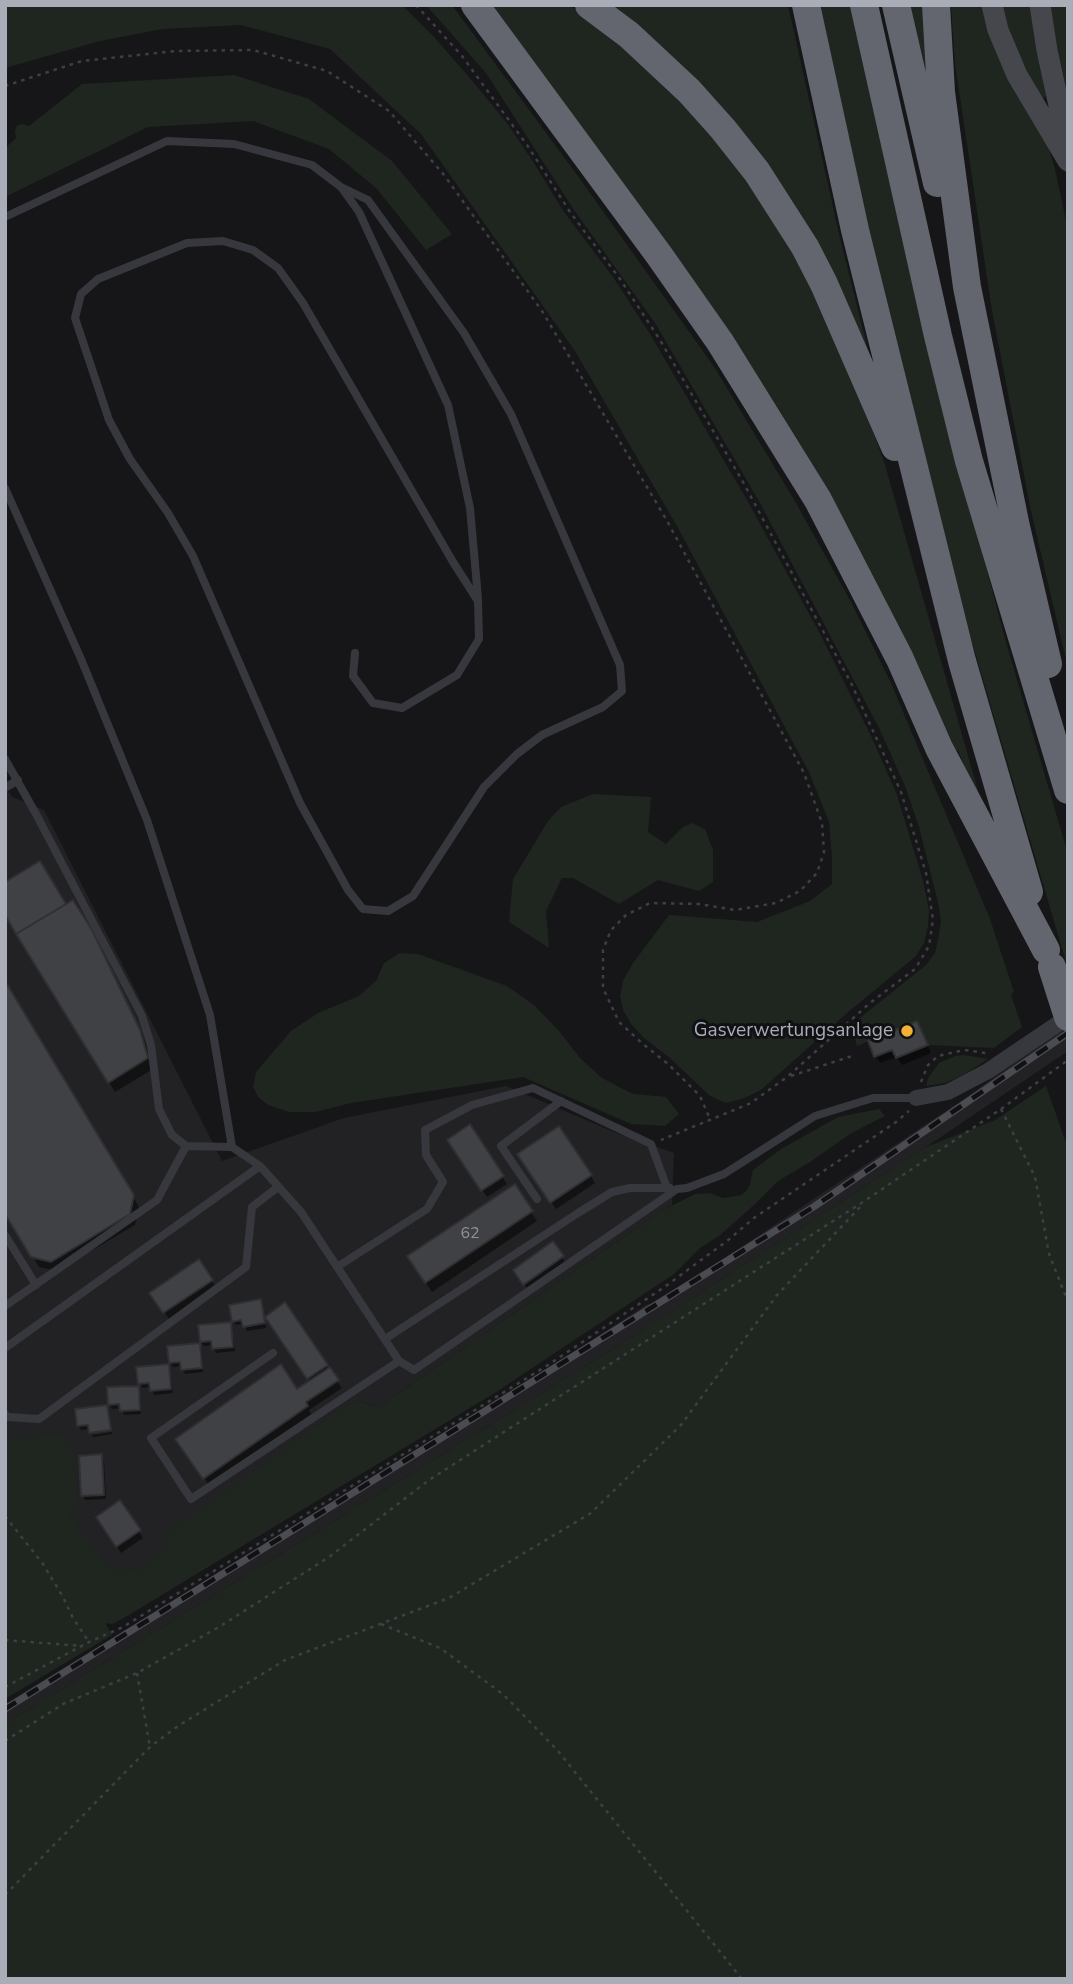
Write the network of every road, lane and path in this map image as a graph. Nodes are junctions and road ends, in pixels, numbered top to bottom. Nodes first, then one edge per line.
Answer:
1 (416, 5) edge
2 (475, 5) edge
3 (589, 5) edge
4 (806, 5) edge
5 (864, 5) edge
6 (896, 5) edge
7 (936, 5) edge
8 (992, 5) edge
9 (1040, 5) edge
10 (1068, 148) edge
11 (1068, 161) edge
12 (341, 187) junction
13 (5, 217) edge
14 (967, 287) junction
15 (5, 488) edge
16 (927, 517) junction
17 (478, 601) junction
18 (355, 653) dead end
19 (1068, 733) edge
20 (5, 759) edge
21 (18, 780) junction
22 (5, 788) edge
23 (1068, 790) edge
24 (1049, 959) junction
25 (1068, 1017) edge
26 (993, 1054) dead end
27 (855, 1055) dead end
28 (1068, 1060) edge
29 (787, 1077) junction
30 (916, 1098) junction
31 (561, 1101) junction
32 (1001, 1109) junction
33 (651, 1144) junction
34 (186, 1146) junction
35 (232, 1147) junction
36 (260, 1166) junction
37 (278, 1187) junction
38 (667, 1188) junction
39 (677, 1189) junction
40 (537, 1199) dead end
41 (866, 1200) junction
42 (5, 1235) edge
43 (337, 1267) junction
44 (36, 1285) junction
45 (1068, 1302) edge
46 (5, 1307) edge
47 (384, 1339) junction
48 (5, 1348) edge
49 (273, 1353) dead end
50 (399, 1361) junction
51 (5, 1414) edge
52 (5, 1516) edge
53 (381, 1624) junction
54 (5, 1640) edge
55 (89, 1642) junction
56 (82, 1646) junction
57 (137, 1673) junction
58 (5, 1687) edge
59 (5, 1741) edge
60 (150, 1747) junction
61 (5, 1895) edge
62 (742, 1979) edge

1 - 29 path
2 - 24 highway
3 - 16 highway
4 - 16 highway
5 - 23 highway
6 - 14 highway
7 - 14 highway
8 - 11 street
9 - 10 street
12 - 13 lane
12 - 17 lane
12 - 17 lane
14 - 19 highway
15 - 35 lane
16 - 24 highway
17 - 18 lane
20 - 21 lane
21 - 22 lane
21 - 34 lane
24 - 25 highway, bridge
25 - 30 street
26 - 30 path
27 - 29 path
28 - 32 path
29 - 33 path
30 - 39 lane
30 - 55 path
31 - 33 lane
31 - 40 lane
31 - 43 lane
32 - 41 path
32 - 45 path
33 - 38 lane
34 - 35 lane
34 - 44 lane
35 - 36 lane
36 - 37 lane
36 - 48 lane
37 - 43 lane
37 - 51 lane
38 - 39 lane
38 - 47 lane
39 - 50 lane
41 - 53 path
41 - 57 path
42 - 44 lane
43 - 47 lane
44 - 46 lane
47 - 50 lane
49 - 50 lane
52 - 55 path
53 - 60 path
53 - 62 path
54 - 56 path
55 - 56 path
56 - 58 path
57 - 59 path
57 - 60 path
60 - 61 path

